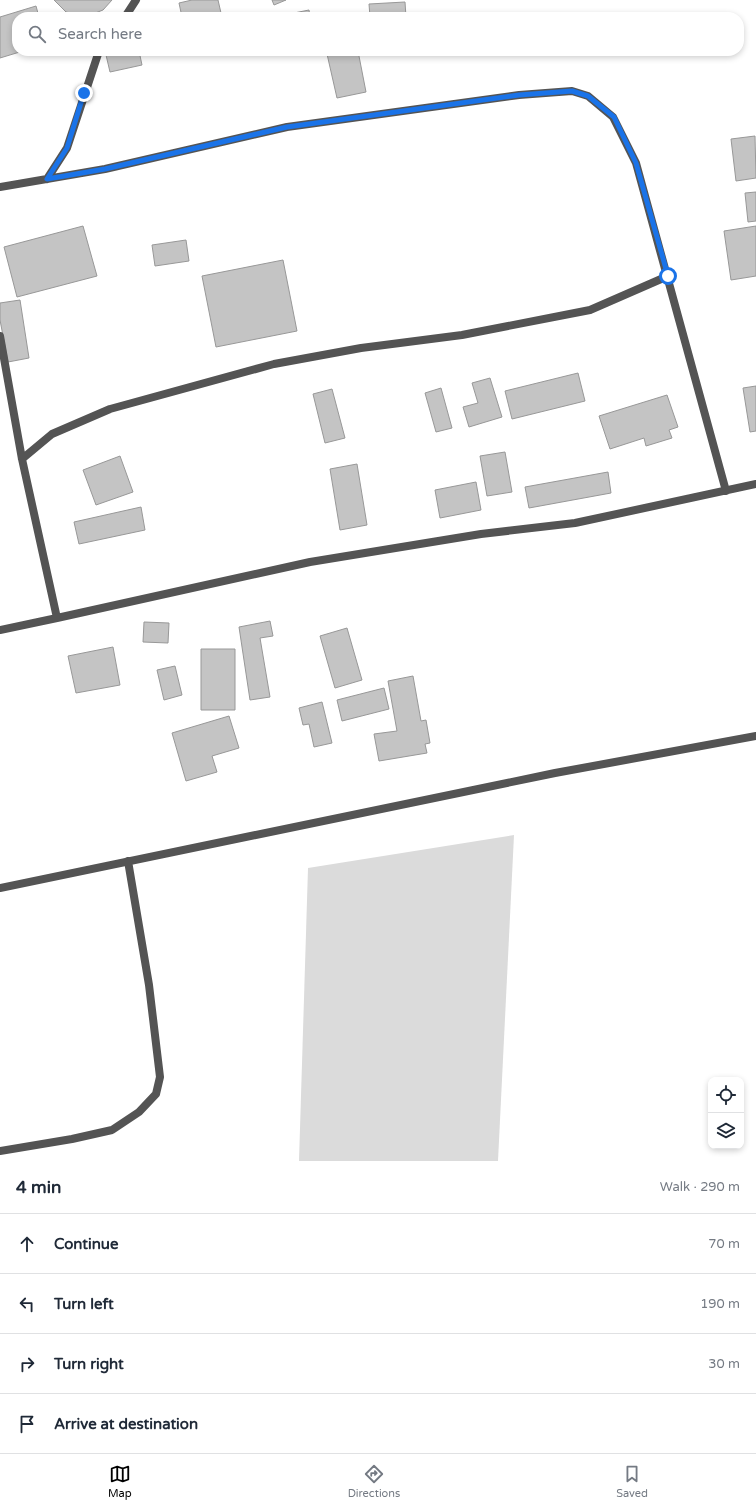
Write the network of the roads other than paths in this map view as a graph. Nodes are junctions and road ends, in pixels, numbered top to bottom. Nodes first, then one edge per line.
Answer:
1 (136, 0) edge
2 (128, 12) edge
3 (97, 56) edge
4 (47, 179) junction
5 (0, 187) edge
6 (668, 276) junction
7 (0, 336) edge
8 (22, 459) junction
9 (756, 484) edge
10 (726, 491) junction
11 (57, 618) junction
12 (0, 630) edge
13 (756, 736) edge
14 (128, 862) junction
15 (0, 888) edge
16 (0, 1151) edge

1 - 2 street
3 - 4 street
4 - 5 street
4 - 6 street
6 - 8 street
6 - 10 street
7 - 8 street
8 - 11 street
9 - 10 street
10 - 11 street
11 - 12 street
13 - 14 street
14 - 15 street
14 - 16 street

